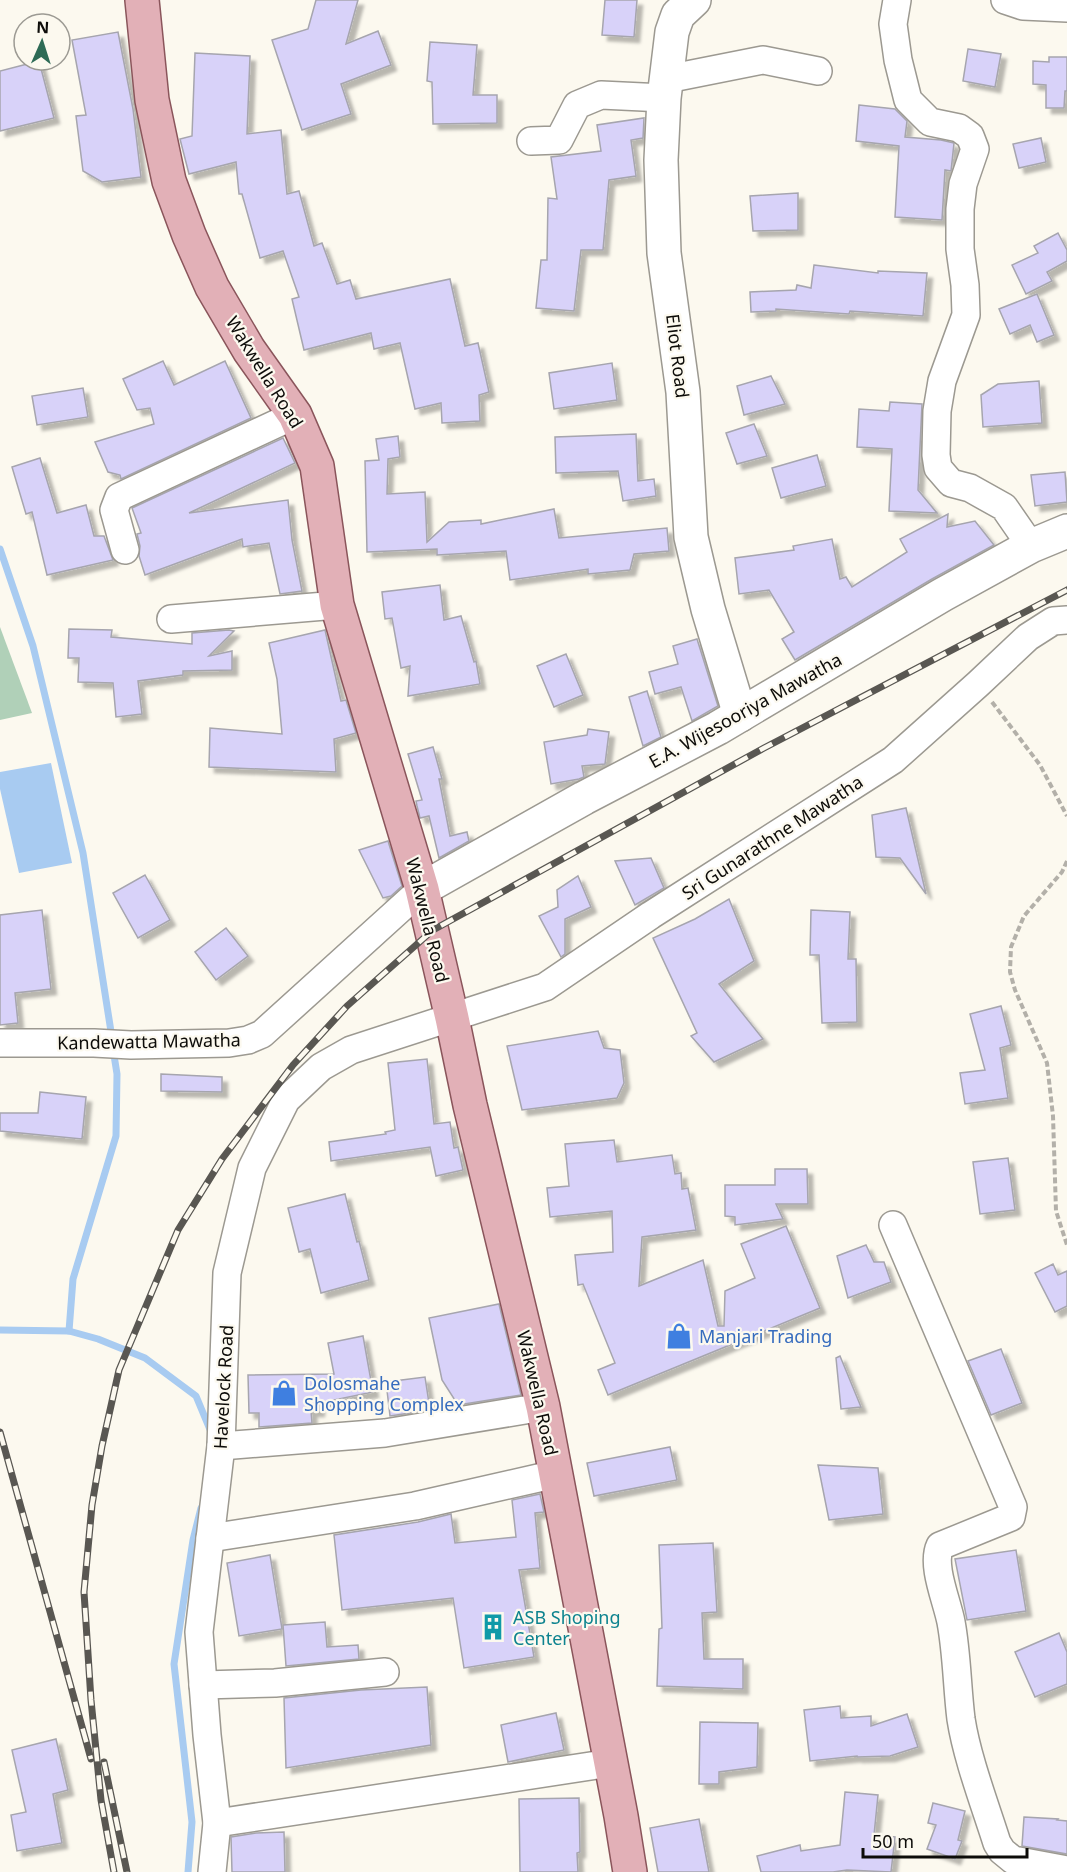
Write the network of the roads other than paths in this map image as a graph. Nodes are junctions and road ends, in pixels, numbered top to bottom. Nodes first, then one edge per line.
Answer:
1 (142, 0) edge
2 (694, 0) edge
3 (897, 0) edge
4 (1017, 2) edge
5 (1067, 8) edge
6 (818, 71) dead end
7 (666, 89) junction
8 (531, 141) dead end
9 (296, 415) junction
10 (1067, 531) edge
11 (1031, 546) junction
12 (124, 550) dead end
13 (337, 605) junction
14 (171, 619) dead end
15 (1067, 620) edge
16 (740, 715) junction
17 (422, 889) junction
18 (452, 1018) junction
19 (0, 1042) edge
20 (893, 1225) dead end
21 (543, 1407) junction
22 (221, 1446) junction
23 (556, 1473) junction
24 (210, 1538) junction
25 (385, 1672) dead end
26 (203, 1685) junction
27 (610, 1763) junction
28 (217, 1822) junction
29 (1067, 1870) edge
30 (212, 1872) edge
31 (630, 1872) edge

1 - 9 main road, Wakwella Road
2 - 7 street, Eliot Road
3 - 11 street
4 - 5 street
6 - 7 street
7 - 8 street
7 - 16 street, Eliot Road
9 - 12 street
9 - 13 main road, Wakwella Road
10 - 11 street, E.A. Wijesooriya Mawatha
11 - 16 street, E.A. Wijesooriya Mawatha
13 - 14 street
13 - 17 main road, Wakwella Road
15 - 18 street, Sri Gunarathne Mawatha
16 - 17 street, E.A. Wijesooriya Mawatha
17 - 18 main road, Wakwella Road
17 - 19 street, Kandewatta Mawatha
18 - 21 main road, Wakwella Road
18 - 22 street, Havelock Road
20 - 29 street
21 - 22 street
21 - 23 main road, Wakwella Road
22 - 24 street, Havelock Road
23 - 24 street
23 - 27 main road, Wakwella Road
24 - 26 street, Havelock Road
25 - 26 street
26 - 28 street, Havelock Road
27 - 28 street
27 - 31 main road, Wakwella Road
28 - 30 street, Havelock Road

